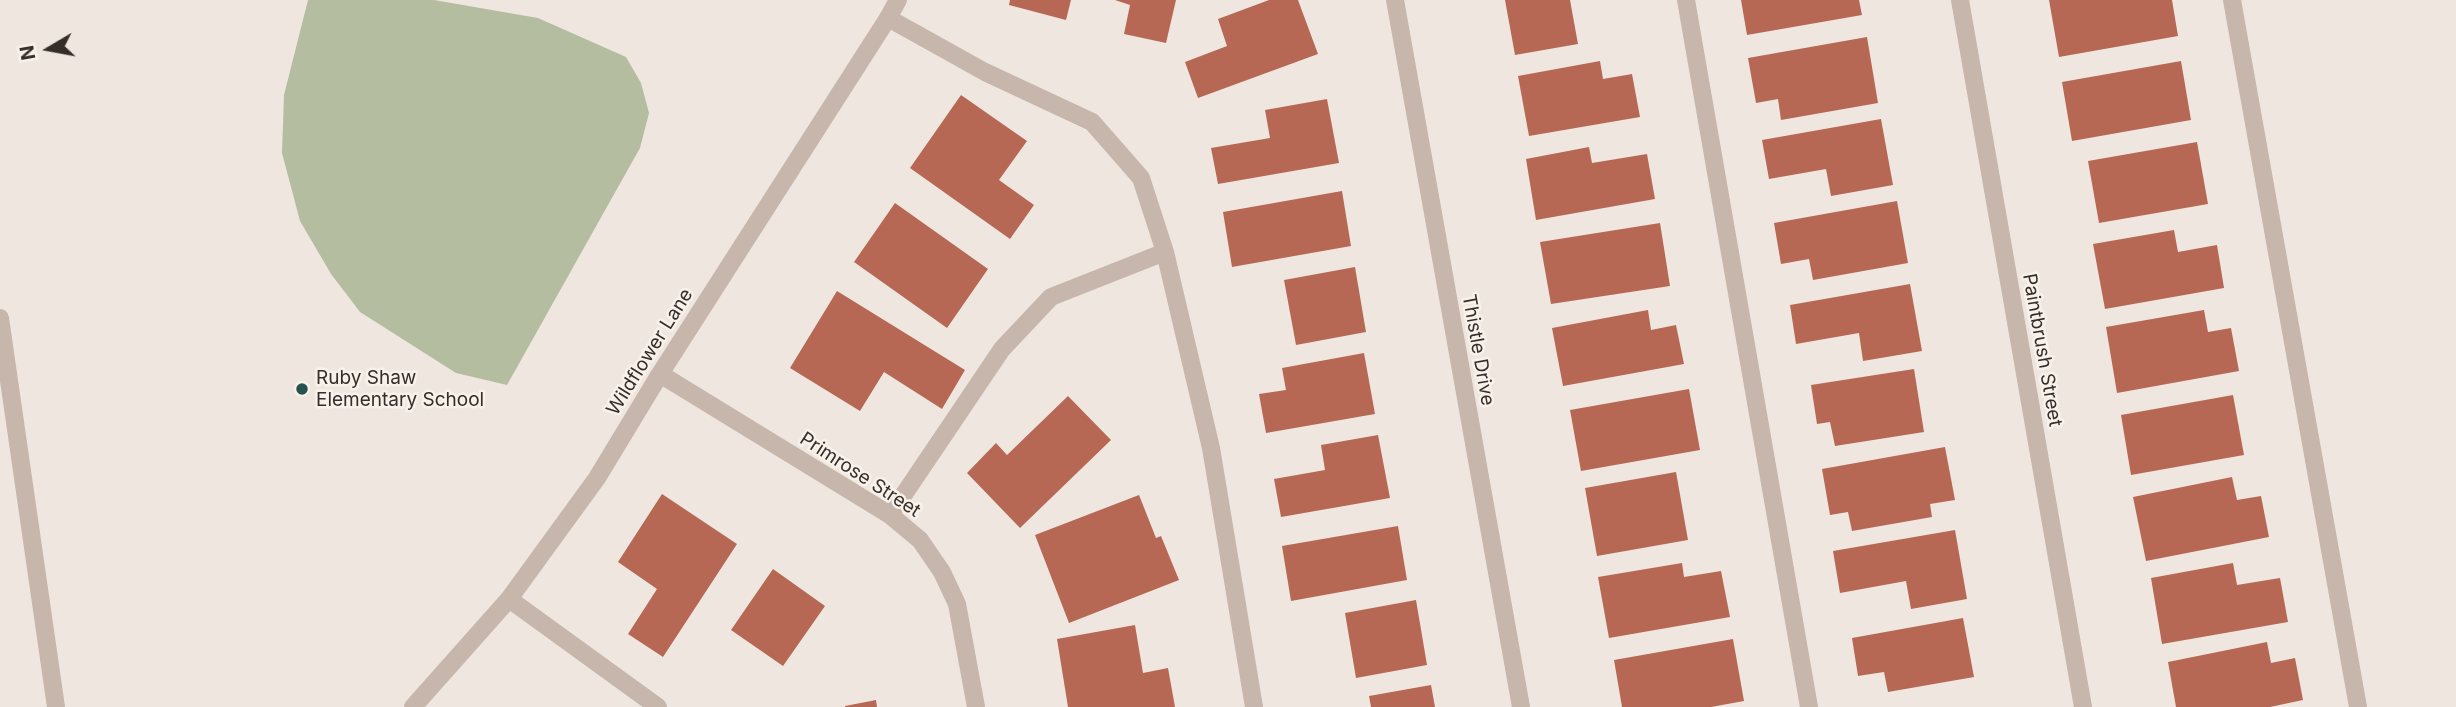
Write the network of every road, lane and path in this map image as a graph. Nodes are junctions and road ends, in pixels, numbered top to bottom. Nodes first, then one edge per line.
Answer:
1 (898, 0) edge
2 (1395, 0) edge
3 (1686, 0) edge
4 (1960, 0) edge
5 (2232, 0) edge
6 (888, 18) junction
7 (1164, 252) junction
8 (0, 318) edge
9 (660, 374) junction
10 (890, 514) junction
11 (509, 599) junction
12 (56, 707) edge
13 (413, 707) edge
14 (658, 707) edge
15 (976, 707) edge
16 (1254, 707) edge
17 (1521, 707) edge
18 (1809, 707) edge
19 (2083, 707) edge
20 (2358, 707) edge

1 - 6 street, Wildflower Lane
2 - 17 street, Thistle Drive
3 - 18 street
4 - 19 street, Paintbrush Street
5 - 20 street
6 - 7 street
6 - 9 street, Wildflower Lane
7 - 10 street
7 - 16 street
8 - 12 street
9 - 10 street, Primrose Street
9 - 11 street, Wildflower Lane
10 - 15 street, Primrose Street
11 - 13 street, Wildflower Lane
11 - 14 street

